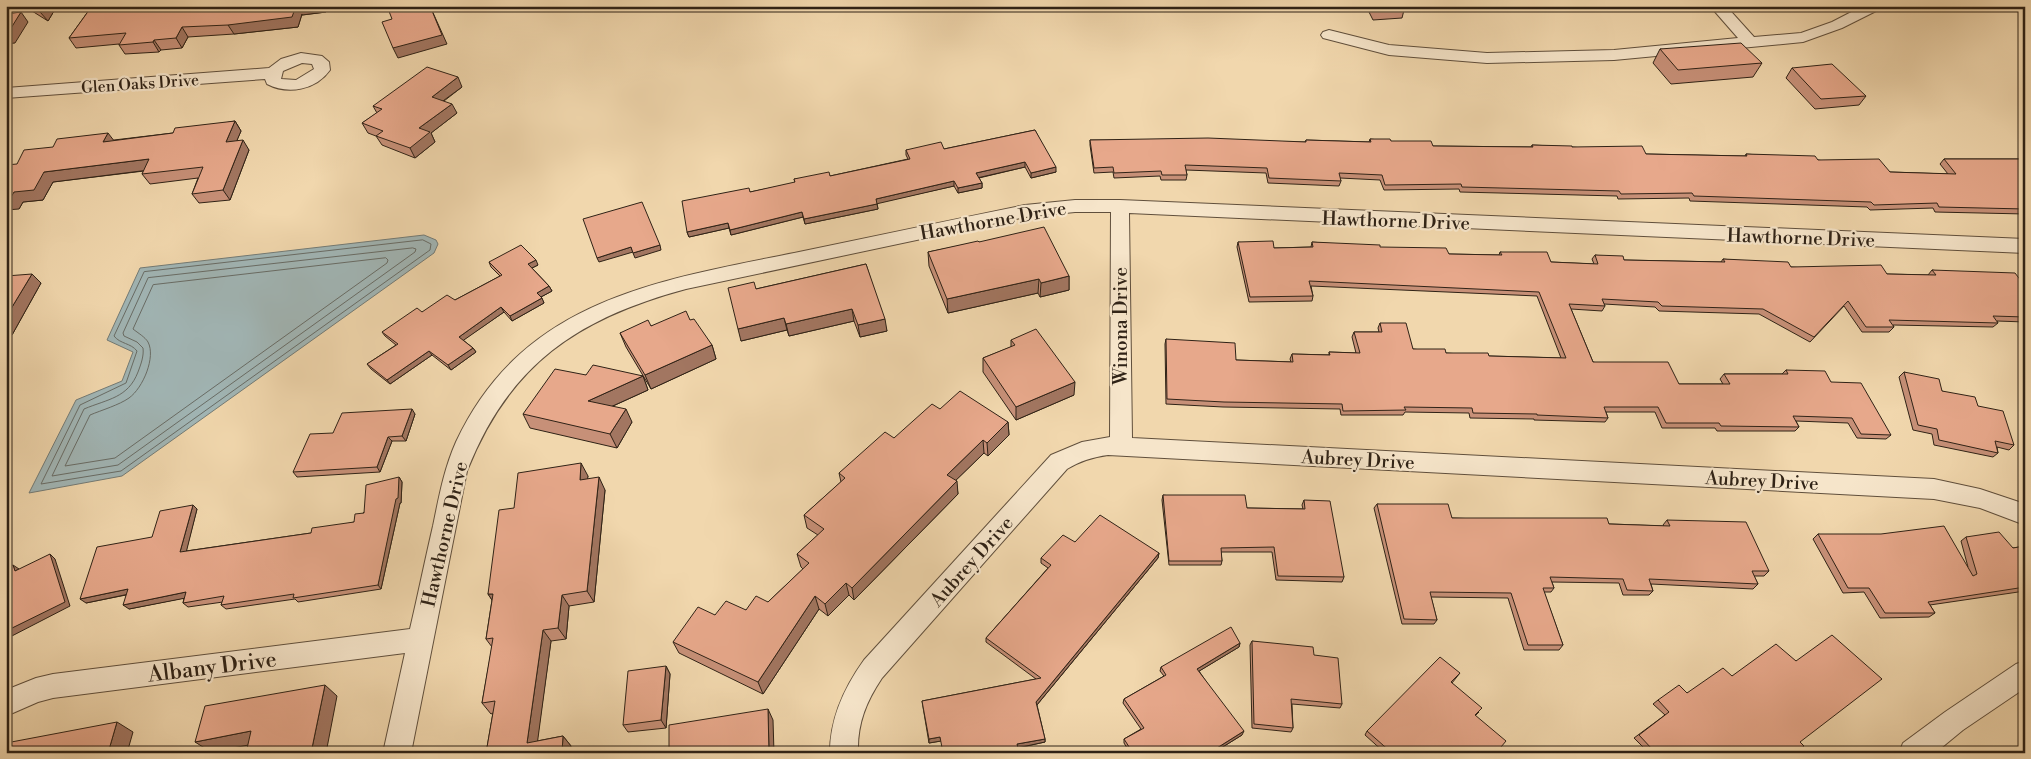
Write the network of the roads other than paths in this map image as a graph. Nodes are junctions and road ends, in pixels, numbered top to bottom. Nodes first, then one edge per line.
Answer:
1 (1717, 6) edge
2 (1875, 6) edge
3 (1329, 35) dead end
4 (1750, 42) junction
5 (273, 73) dead end
6 (6, 93) edge
7 (1120, 206) junction
8 (2025, 246) edge
9 (1121, 447) junction
10 (2025, 515) edge
11 (421, 639) junction
12 (2025, 673) edge
13 (6, 703) edge
14 (397, 753) edge
15 (844, 753) edge
16 (1913, 753) edge

1 - 4 street
2 - 4 street
3 - 4 street
5 - 6 street, Glen Oaks Drive
7 - 8 street, Hawthorne Drive
7 - 9 street, Winona Drive
7 - 11 street, Hawthorne Drive
9 - 10 street, Aubrey Drive
9 - 15 street, Aubrey Drive
11 - 13 street, Albany Drive
11 - 14 street, Hawthorne Drive
12 - 16 street

